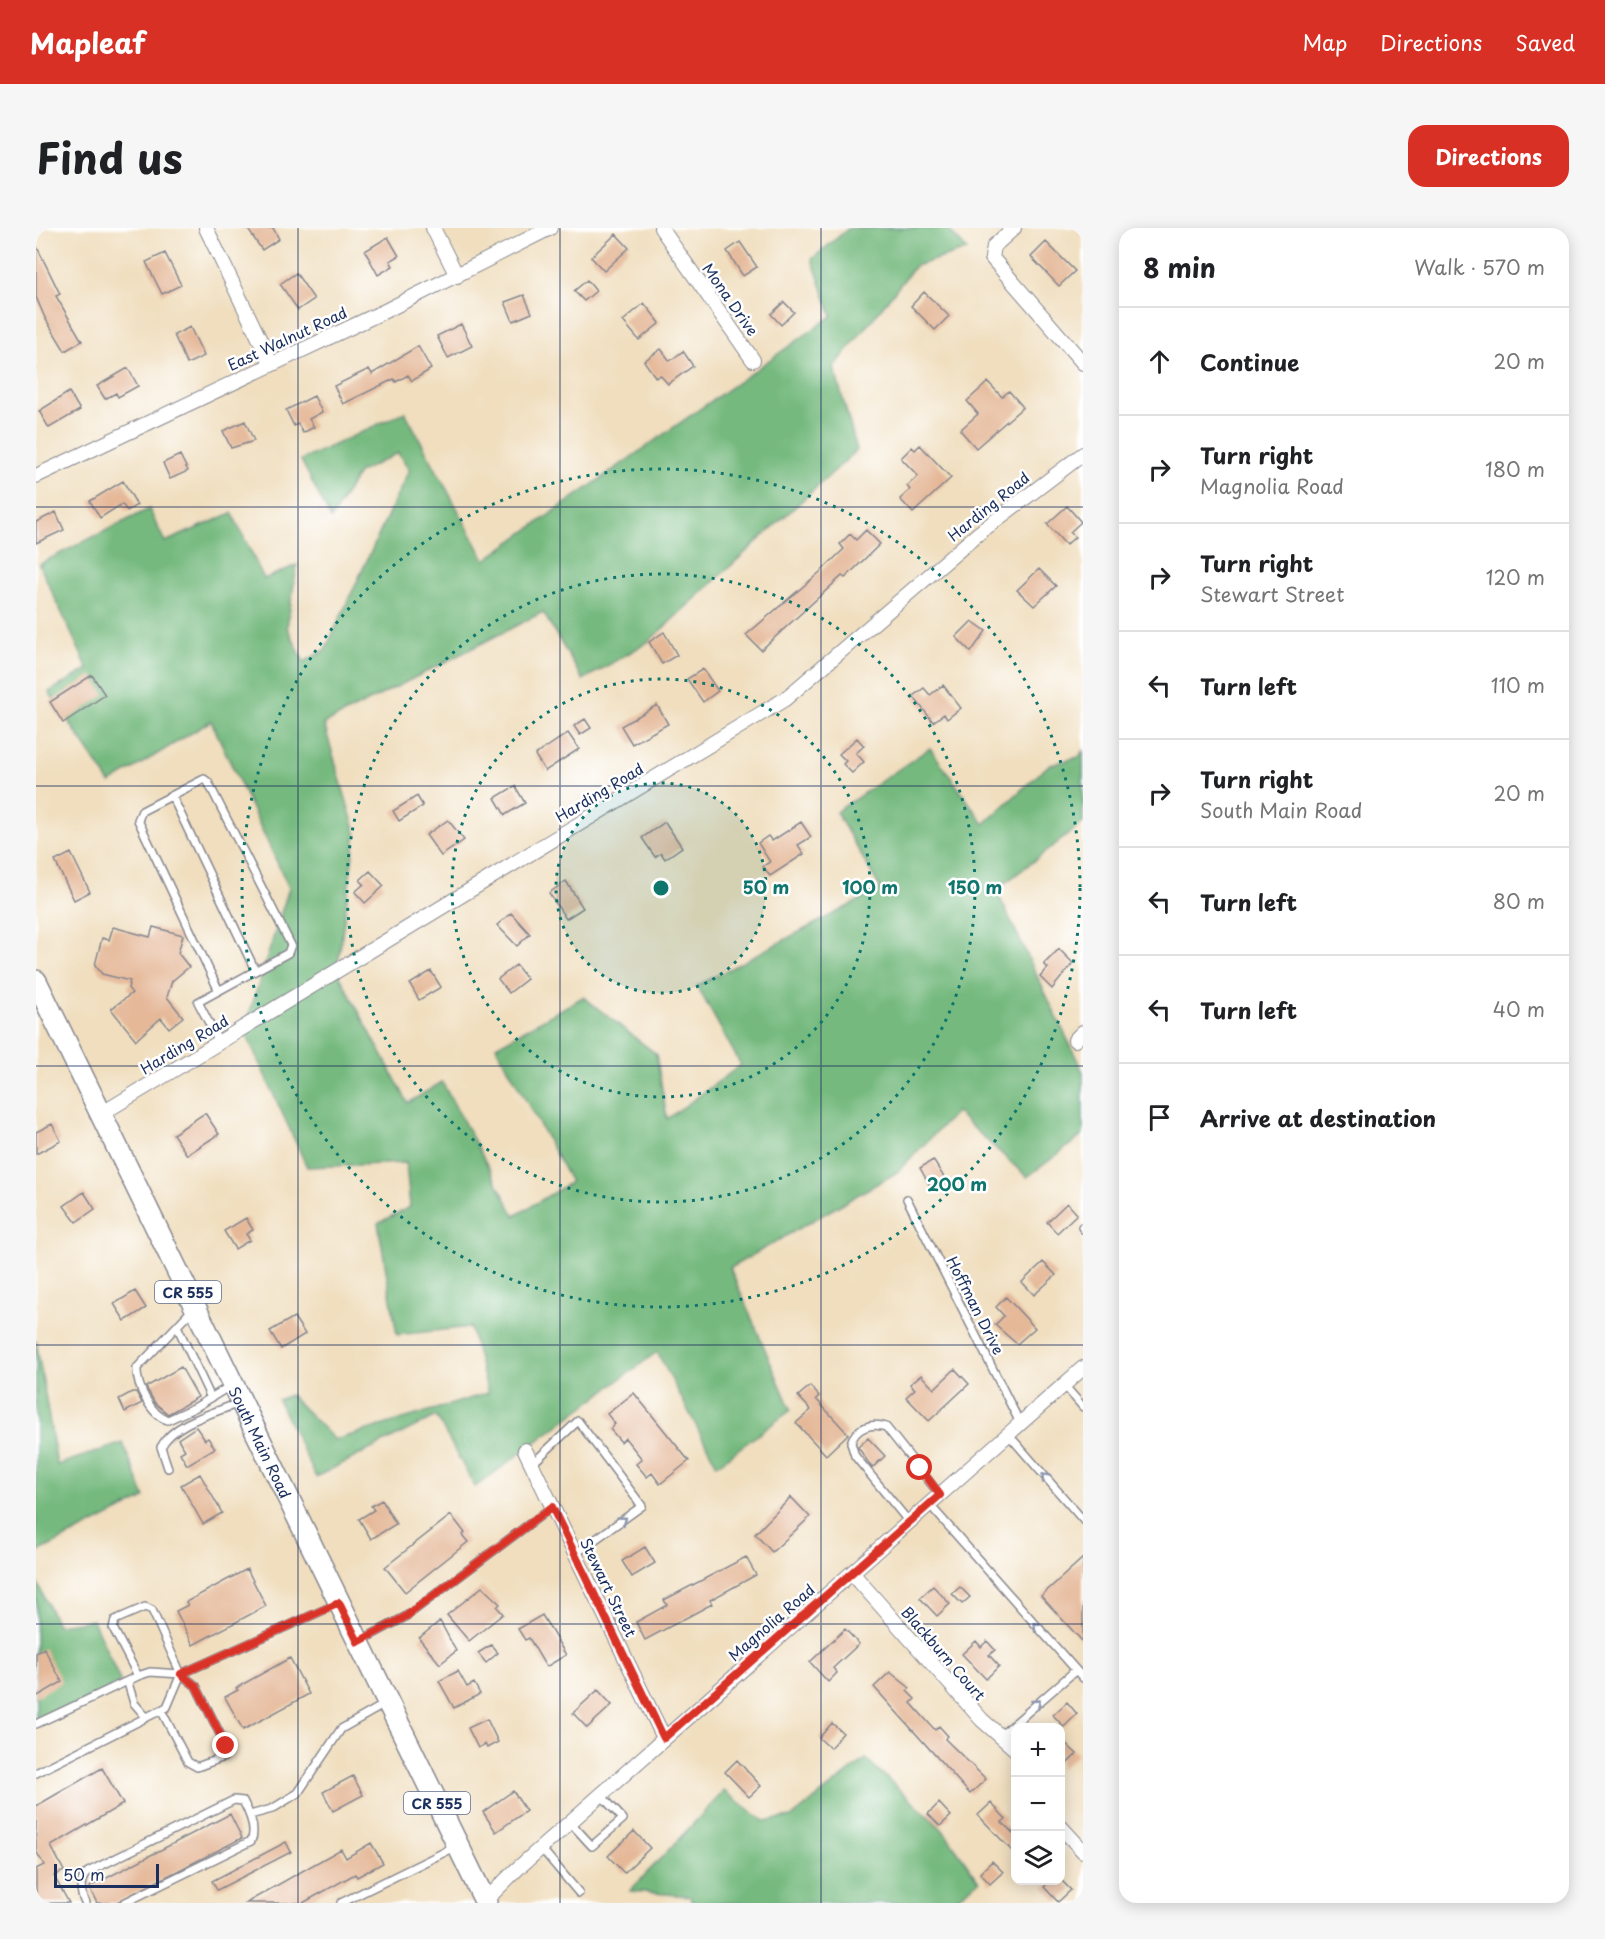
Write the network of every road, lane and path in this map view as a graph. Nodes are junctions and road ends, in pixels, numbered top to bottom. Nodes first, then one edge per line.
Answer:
1 (206, 228) edge
2 (433, 228) edge
3 (550, 228) edge
4 (662, 228) edge
5 (1012, 229) edge
6 (457, 276) junction
7 (753, 360) dead end
8 (272, 363) junction
9 (1083, 363) edge
10 (1083, 454) edge
11 (36, 476) edge
12 (172, 796) junction
13 (255, 970) junction
14 (36, 981) edge
15 (218, 989) junction
16 (219, 1042) junction
17 (101, 1114) junction
18 (908, 1199) dead end
19 (195, 1307) junction
20 (177, 1326) junction
21 (1083, 1368) edge
22 (1064, 1385) junction
23 (237, 1393) junction
24 (210, 1398) junction
25 (1083, 1407) edge
26 (1020, 1423) junction
27 (1008, 1434) junction
28 (525, 1450) dead end
29 (532, 1464) junction
30 (168, 1468) dead end
31 (934, 1499) junction
32 (552, 1507) junction
33 (1083, 1520) edge
34 (909, 1522) junction
35 (575, 1554) junction
36 (852, 1573) junction
37 (339, 1603) junction
38 (358, 1642) junction
39 (1076, 1670) junction
40 (181, 1674) junction
41 (138, 1676) junction
42 (1083, 1678) edge
43 (128, 1683) junction
44 (388, 1702) junction
45 (161, 1710) junction
46 (146, 1717) junction
47 (36, 1724) edge
48 (999, 1737) junction
49 (664, 1738) junction
50 (1011, 1746) edge
51 (36, 1773) edge
52 (601, 1795) junction
53 (250, 1815) junction
54 (570, 1822) junction
55 (1065, 1831) edge
56 (458, 1846) junction
57 (541, 1848) junction
58 (1083, 1851) edge
59 (579, 1893) dead end
60 (484, 1902) edge
61 (85, 1903) edge
62 (124, 1903) edge
63 (341, 1903) edge

1 - 8 street
2 - 6 street
3 - 6 street, East Walnut Road
4 - 7 street, Mona Drive
5 - 9 street
6 - 8 street, East Walnut Road
8 - 11 street, East Walnut Road
10 - 16 street, Harding Road
12 - 13 lane
12 - 13 lane
12 - 15 lane
13 - 15 lane
14 - 17 main road, South Main Road / CR 555
15 - 16 lane
16 - 17 street, Harding Road
17 - 19 main road, South Main Road / CR 555
18 - 26 lane, Hoffman Drive
19 - 20 lane
19 - 23 main road, South Main Road / CR 555
20 - 24 lane
20 - 24 lane
21 - 22 street, Magnolia Road
22 - 25 lane
22 - 26 street, Magnolia Road
23 - 24 lane
23 - 30 lane
23 - 37 main road, South Main Road / CR 555
26 - 27 street, Magnolia Road
27 - 31 street, Magnolia Road
33 -> 27 lane
28 - 29 street, Stewart Street
29 - 32 street, Stewart Street
35 -> 29 lane
31 - 34 street, Magnolia Road
31 - 34 lane
39 -> 31 lane
32 - 35 street, Stewart Street
32 - 38 lane
34 - 36 street, Magnolia Road
35 - 49 street, Stewart Street
36 - 48 street, Blackburn Court
36 - 49 street, Magnolia Road
37 - 38 main road, South Main Road / CR 555
37 - 40 lane
38 - 44 main road, South Main Road / CR 555
39 - 42 lane
48 -> 39 lane
40 - 41 lane
40 - 41 lane
40 - 45 lane
40 - 45 lane
41 - 43 lane
43 - 46 lane
43 - 47 lane
44 - 53 lane
44 - 56 main road, South Main Road / CR 555
45 - 46 lane
46 - 51 lane
48 - 50 street, Blackburn Court
49 - 52 street, Magnolia Road
52 - 54 street, Magnolia Road
52 - 54 lane
53 - 61 lane
53 - 62 lane
54 - 57 street, Magnolia Road
55 - 58 street
56 - 60 main road, South Main Road / CR 555
56 - 63 lane
57 - 59 lane
57 - 60 street, Magnolia Road

